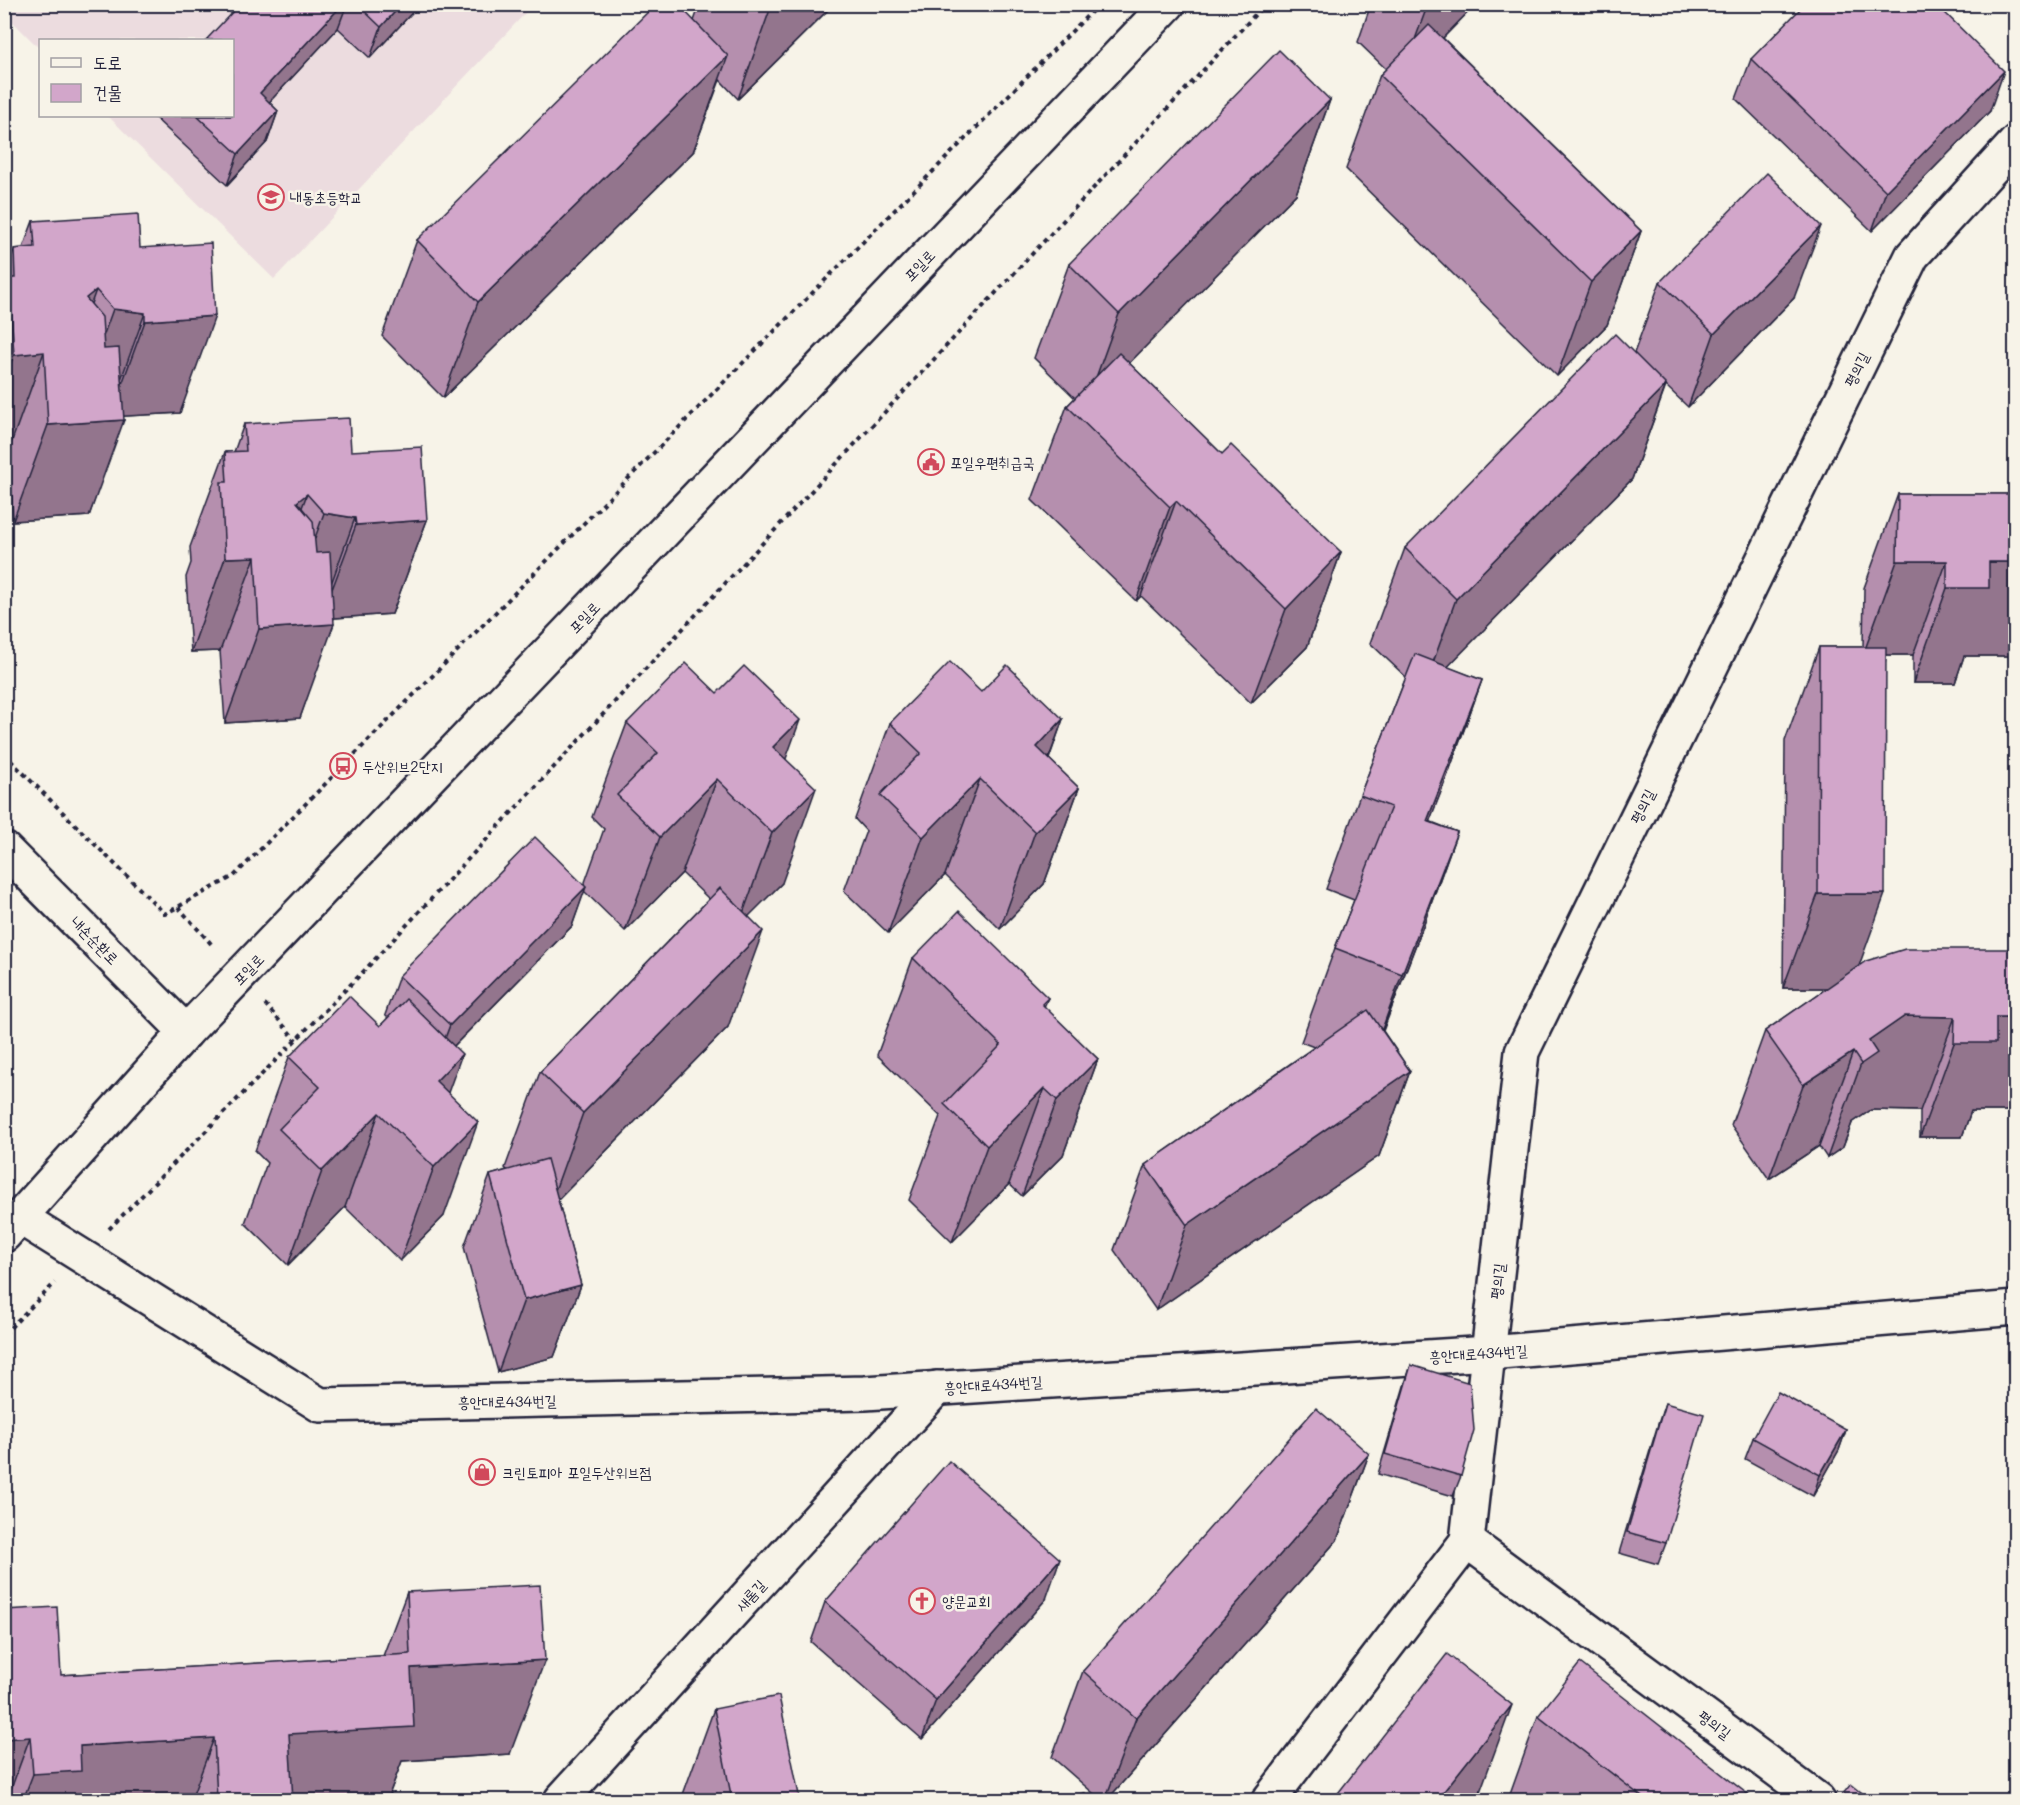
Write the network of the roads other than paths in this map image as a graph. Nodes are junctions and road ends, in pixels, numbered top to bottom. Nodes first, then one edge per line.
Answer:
1 (1168, 4) edge
2 (2016, 142) edge
3 (4, 849) edge
4 (186, 1032) junction
5 (13, 1226) edge
6 (2016, 1308) edge
7 (1489, 1353) junction
8 (937, 1388) junction
9 (1467, 1541) junction
10 (561, 1800) edge
11 (1269, 1800) edge
12 (1818, 1800) edge

1 - 4 street, 포일로
2 - 7 street, 평의길
3 - 4 street, 내손순환로
4 - 5 street, 포일로
5 - 8 street, 흥안대로434번길
6 - 7 street, 흥안대로434번길
7 - 8 street, 흥안대로434번길
7 - 9 street, 평의길
8 - 10 street, 새롬길
9 - 11 street
9 - 12 street, 평의길

